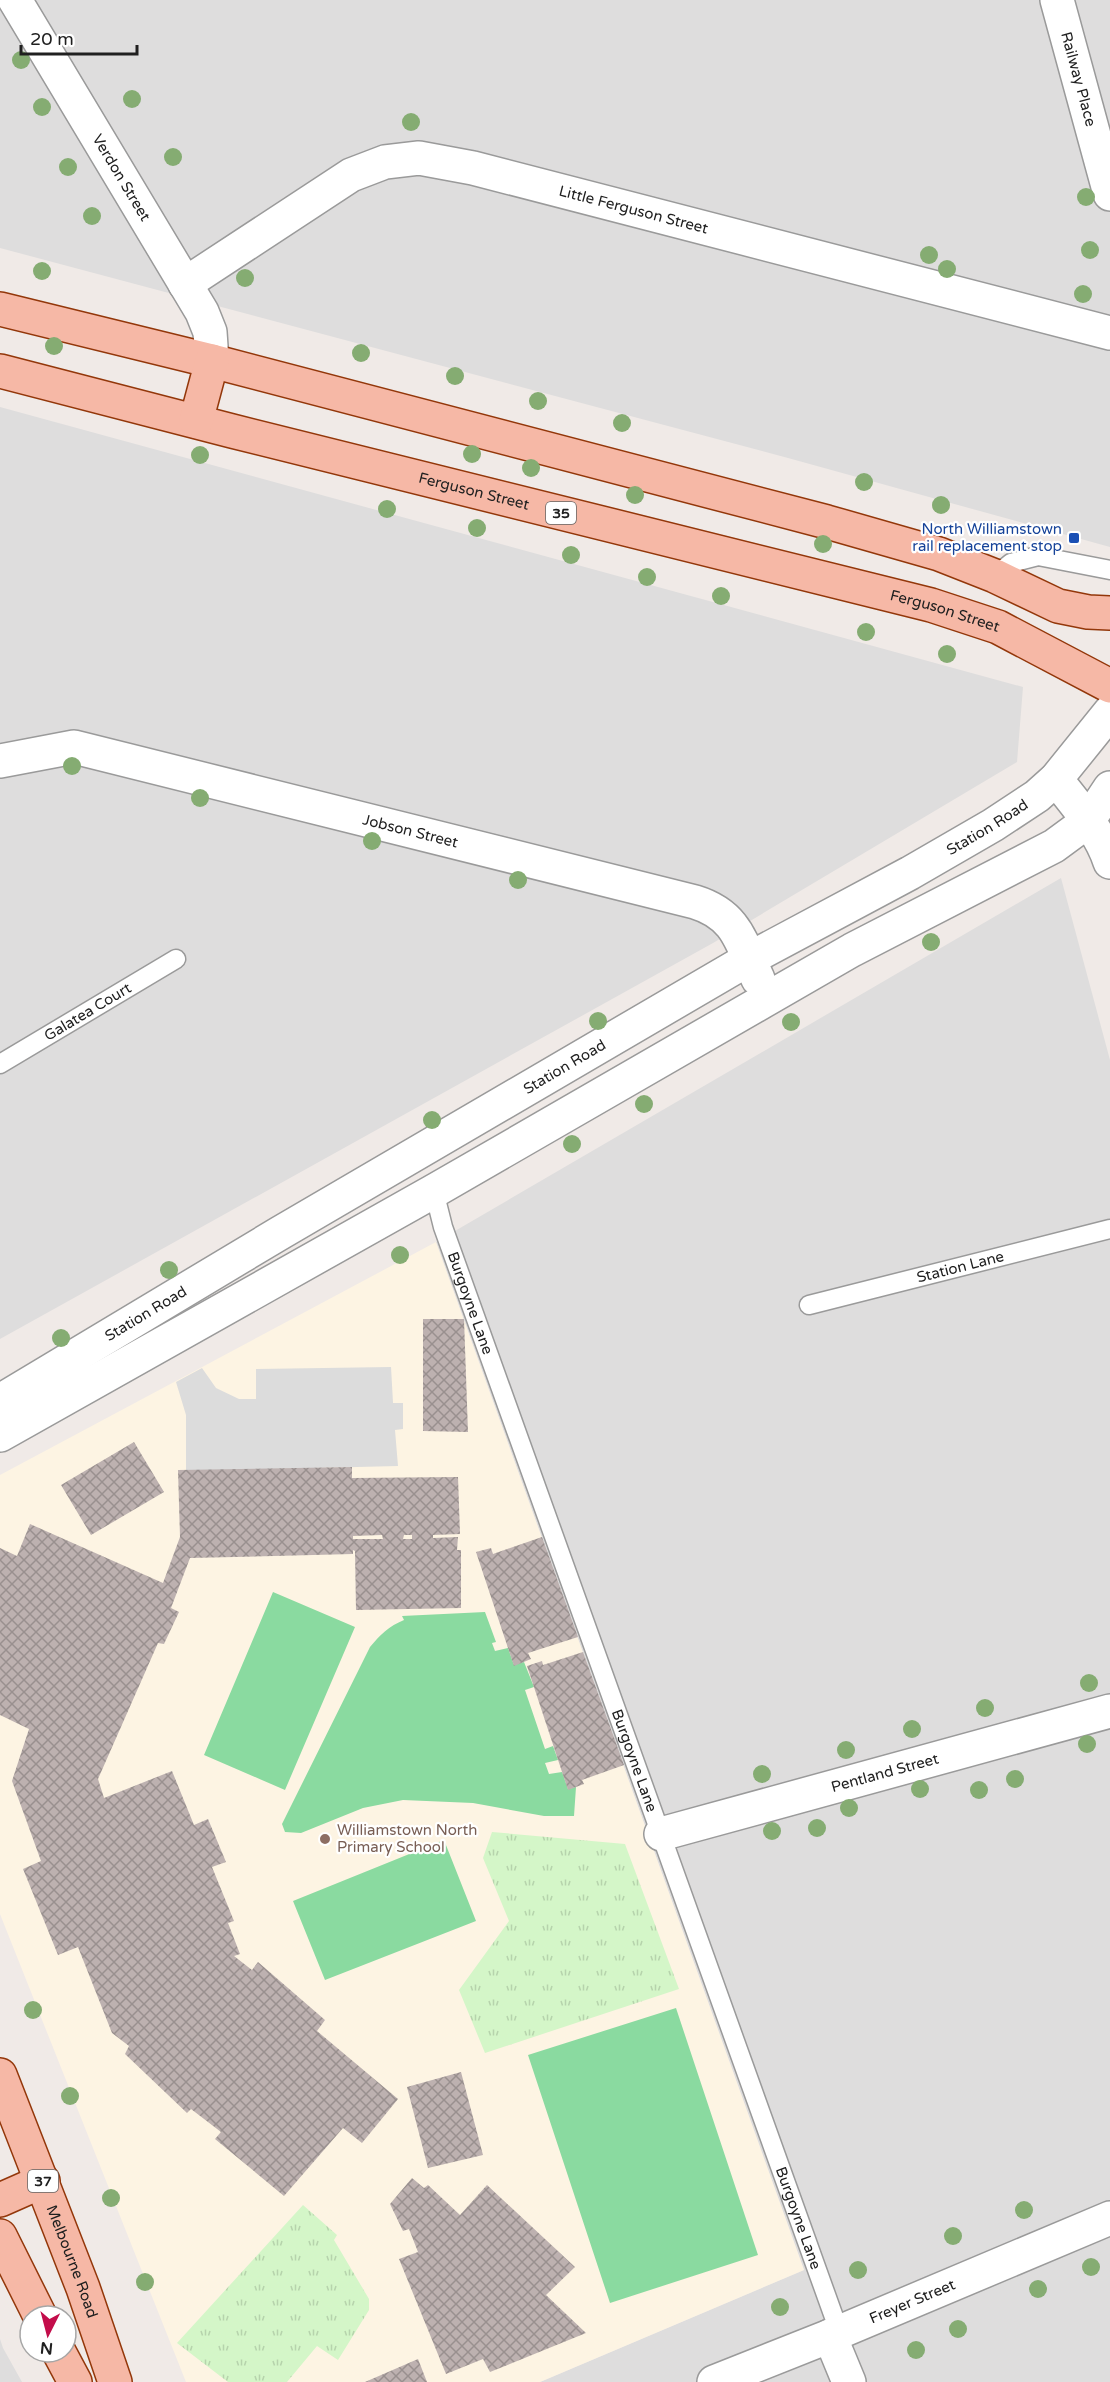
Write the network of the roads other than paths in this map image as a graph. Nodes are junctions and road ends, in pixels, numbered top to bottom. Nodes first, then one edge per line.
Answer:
1 (15, 0) edge
2 (1058, 0) edge
3 (1110, 194) edge
4 (184, 284) junction
5 (0, 309) edge
6 (1110, 333) edge
7 (212, 362) junction
8 (0, 371) edge
9 (196, 421) junction
10 (1110, 570) edge
11 (995, 576) junction
12 (1110, 613) edge
13 (1110, 686) edge
14 (1110, 712) edge
15 (0, 761) edge
16 (1056, 779) junction
17 (1110, 788) edge
18 (1088, 821) junction
19 (1110, 862) edge
20 (176, 959) dead end
21 (749, 959) junction
22 (767, 1000) junction
23 (0, 1064) edge
24 (411, 1156) junction
25 (434, 1191) junction
26 (1110, 1229) edge
27 (809, 1305) dead end
28 (0, 1401) edge
29 (0, 1435) edge
30 (1110, 1712) edge
31 (661, 1834) junction
32 (0, 2075) edge
33 (43, 2181) junction
34 (0, 2200) edge
35 (1110, 2217) edge
36 (0, 2236) edge
37 (34, 2304) edge
38 (835, 2334) junction
39 (65, 2364) edge
40 (75, 2382) edge
41 (115, 2382) edge
42 (714, 2382) edge
43 (849, 2382) edge

1 - 4 street, Verdon Street
2 - 3 street, Railway Place
4 - 6 street, Little Ferguson Street
4 - 7 street, Verdon Street
5 - 7 main road
7 - 9 main road
7 - 11 main road
8 - 9 main road, Ferguson Street / 35
9 - 13 main road, Ferguson Street / 35
10 - 11 lane
11 - 12 main road
14 - 16 street, Station Road
15 - 21 street, Jobson Street
16 - 18 street
16 - 21 street, Station Road
17 - 18 street
18 - 19 street
18 - 22 street
20 - 23 lane, Galatea Court
21 - 22 street, Jobson Street
21 - 24 street, Station Road
22 - 25 street
24 - 25 street
24 - 28 street, Station Road
25 - 29 street
25 - 31 lane, Burgoyne Lane
26 - 27 lane, Station Lane
30 - 31 street, Pentland Street
31 - 38 lane, Burgoyne Lane
32 - 33 main road, Melbourne Road / 37
33 - 34 main road
33 - 41 main road, Melbourne Road / 37
35 - 38 street, Freyer Street
36 - 37 main road
38 - 42 street, Freyer Street
38 - 43 street
39 - 40 main road

